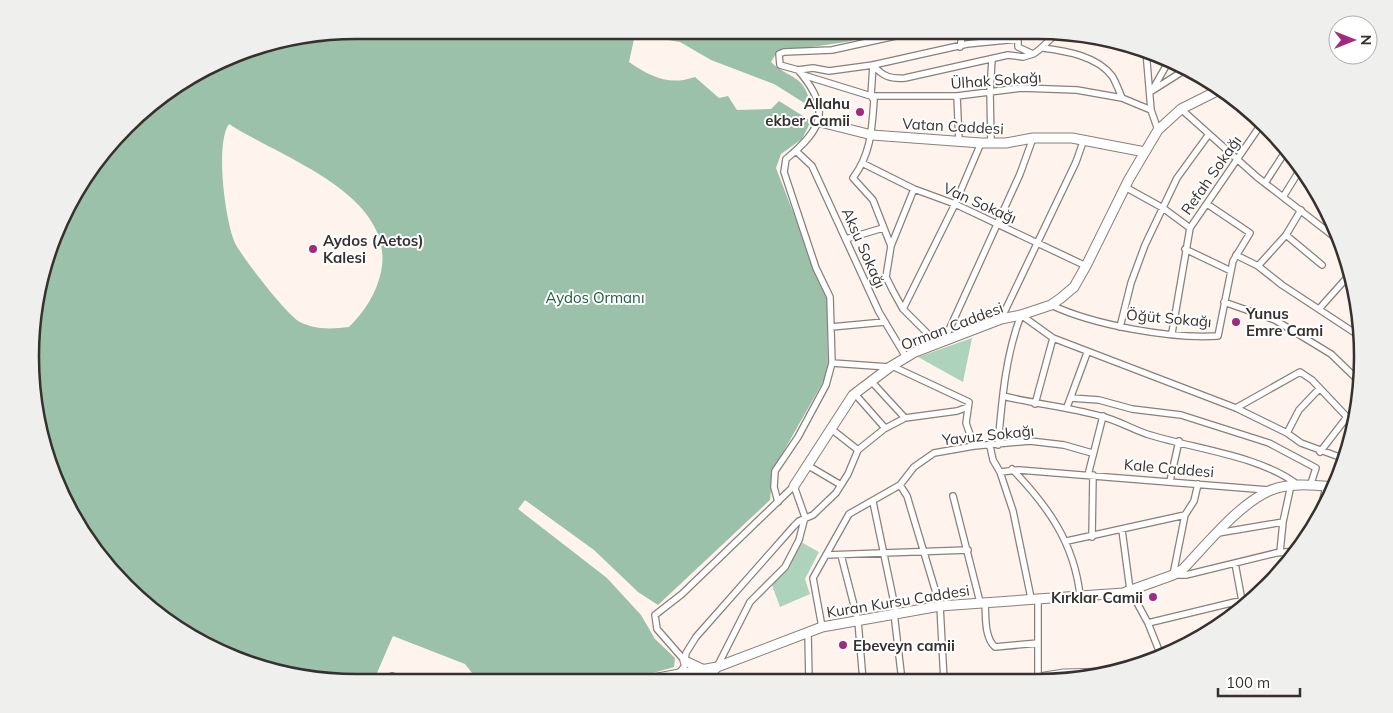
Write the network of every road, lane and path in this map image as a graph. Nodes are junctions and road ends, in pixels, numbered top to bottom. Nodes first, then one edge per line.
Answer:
1 (879, 39) edge
2 (962, 39) edge
3 (1012, 39) edge
4 (1018, 39) edge
5 (1049, 40) edge
6 (960, 47) junction
7 (1043, 48) junction
8 (1034, 54) junction
9 (992, 59) junction
10 (1146, 59) edge
11 (873, 65) junction
12 (1166, 67) edge
13 (800, 72) junction
14 (1180, 73) edge
15 (990, 91) junction
16 (1150, 92) junction
17 (1214, 93) edge
18 (871, 96) junction
19 (957, 96) junction
20 (1122, 98) junction
21 (1151, 110) junction
22 (1181, 110) junction
23 (820, 122) junction
24 (1258, 129) edge
25 (1158, 130) junction
26 (1209, 134) junction
27 (872, 135) junction
28 (1033, 138) junction
29 (958, 142) junction
30 (1083, 142) junction
31 (981, 143) junction
32 (992, 144) junction
33 (796, 151) junction
34 (1145, 152) junction
35 (1283, 156) edge
36 (1238, 160) junction
37 (864, 164) junction
38 (1297, 174) edge
39 (1265, 183) junction
40 (1125, 187) junction
41 (914, 189) junction
42 (1283, 197) junction
43 (955, 204) junction
44 (1207, 204) junction
45 (1163, 208) junction
46 (1300, 210) junction
47 (998, 224) junction
48 (883, 228) junction
49 (1190, 228) junction
50 (1328, 232) edge
51 (1286, 235) junction
52 (846, 239) junction
53 (1037, 244) junction
54 (891, 246) junction
55 (1185, 249) junction
56 (1236, 255) junction
57 (1322, 265) dead end
58 (1086, 266) junction
59 (1258, 266) junction
60 (1231, 271) junction
61 (1345, 280) edge
62 (1224, 302) junction
63 (1051, 305) junction
64 (903, 309) junction
65 (1319, 309) junction
66 (1021, 315) junction
67 (1001, 319) junction
68 (885, 322) junction
69 (831, 327) junction
70 (1120, 327) junction
71 (1354, 332) edge
72 (1172, 333) junction
73 (1054, 338) junction
74 (944, 341) junction
75 (934, 345) junction
76 (1086, 353) junction
77 (906, 357) junction
78 (832, 363) junction
79 (891, 366) junction
80 (1354, 376) edge
81 (871, 382) junction
82 (1320, 389) junction
83 (855, 394) junction
84 (1003, 396) junction
85 (1071, 398) junction
86 (969, 404) junction
87 (1035, 404) junction
88 (1068, 407) junction
89 (1236, 408) junction
90 (1103, 416) junction
91 (905, 418) junction
92 (830, 428) junction
93 (885, 428) junction
94 (1287, 433) junction
95 (1179, 441) junction
96 (998, 445) junction
97 (974, 446) junction
98 (990, 446) junction
99 (858, 450) junction
100 (1320, 452) junction
101 (1092, 453) junction
102 (1338, 457) edge
103 (807, 465) junction
104 (1012, 469) junction
105 (1000, 472) junction
106 (1091, 475) junction
107 (1170, 481) junction
108 (1198, 484) junction
109 (841, 485) junction
110 (900, 485) junction
111 (794, 486) junction
112 (1295, 486) junction
113 (1310, 486) junction
114 (1326, 487) edge
115 (1270, 490) junction
116 (953, 496) dead end
117 (778, 502) junction
118 (873, 502) junction
119 (1185, 515) junction
120 (806, 517) junction
121 (1283, 522) junction
122 (1122, 530) junction
123 (1218, 533) junction
124 (1092, 537) junction
125 (1067, 541) junction
126 (922, 550) junction
127 (968, 550) junction
128 (885, 552) junction
129 (1280, 552) junction
130 (1288, 552) edge
131 (826, 555) junction
132 (841, 555) junction
133 (1235, 563) junction
134 (1173, 575) junction
135 (1130, 590) junction
136 (1080, 596) junction
137 (1034, 598) junction
138 (1242, 599) edge
139 (1239, 601) edge
140 (983, 602) junction
141 (1235, 602) joint
142 (940, 606) junction
143 (895, 613) junction
144 (858, 621) junction
145 (1148, 623) junction
146 (822, 627) junction
147 (808, 634) junction
148 (1038, 643) junction
149 (1159, 650) edge
150 (685, 660) junction
151 (717, 667) junction
152 (697, 670) junction
153 (679, 673) junction
154 (675, 674) edge
155 (701, 674) edge
156 (711, 674) edge
157 (809, 674) edge
158 (863, 674) edge
159 (901, 674) edge
160 (944, 674) edge
161 (1038, 674) edge

1 - 13 street
2 - 6 street
3 - 6 street
4 - 8 street
5 - 7 street
6 - 11 street
7 - 8 street
7 - 20 street
8 - 9 street
9 - 11 street
9 - 15 street
10 - 16 street
11 - 13 street
11 - 18 street
12 - 16 street
13 - 18 street, Ülhak Sokağı
13 - 23 street
14 - 16 street
15 - 19 street, Ülhak Sokağı
15 - 20 street, Ülhak Sokağı
15 - 32 street
16 - 21 street
17 - 22 street, Orman Caddesi
18 - 19 street, Ülhak Sokağı
18 - 27 street
19 - 29 street
20 - 21 street, Ülhak Sokağı
21 - 25 street
22 - 25 street, Orman Caddesi
22 - 26 street
23 - 27 street, Vatan Caddesi
23 - 33 street
24 - 36 street, Refah Sokağı
25 - 34 street, Orman Caddesi
26 - 36 street
26 - 45 street
27 - 29 street, Vatan Caddesi
27 - 37 street
28 - 30 street, Vatan Caddesi
28 - 32 street, Vatan Caddesi
28 - 47 street
29 - 31 street, Vatan Caddesi
30 - 34 street, Vatan Caddesi
30 - 53 street
31 - 32 street, Vatan Caddesi
31 - 43 street
33 - 52 street, Aksu Sokağı
33 - 69 street
34 - 40 street, Orman Caddesi
35 - 39 street
36 - 39 street
36 - 44 street, Refah Sokağı
37 - 41 street, Van Sokağı
37 - 48 street
38 - 42 street
39 - 42 street
40 - 45 street
40 - 58 street, Orman Caddesi
41 - 43 street, Van Sokağı
41 - 54 street
42 - 46 street
43 - 47 street, Van Sokağı
43 - 64 street
44 - 49 street, Refah Sokağı
44 - 56 street, Öğüt Sokağı
45 - 49 street
45 - 70 street
46 - 50 street
46 - 51 street
47 - 53 street, Van Sokağı
47 - 74 street
48 - 52 street
48 - 54 street
49 - 55 street, Refah Sokağı
51 - 57 street
51 - 59 street
52 - 68 street, Aksu Sokağı
53 - 58 street, Van Sokağı
53 - 67 street
54 - 64 street
55 - 60 street
55 - 72 street, Refah Sokağı
56 - 59 street
56 - 60 street, Öğüt Sokağı
58 - 63 street, Orman Caddesi
59 - 65 street
60 - 62 street, Öğüt Sokağı
61 - 65 street
62 - 72 street, Öğüt Sokağı
62 - 80 street
63 - 66 street, Orman Caddesi
63 - 70 street, Öğüt Sokağı
64 - 75 street
65 - 71 street
66 - 67 street, Orman Caddesi
66 - 73 street
66 - 84 street
67 - 74 street, Orman Caddesi
68 - 69 street
68 - 77 street, Aksu Sokağı
69 - 78 street
70 - 72 street, Öğüt Sokağı
73 - 76 street
73 - 87 street
74 - 75 street, Orman Caddesi
75 - 77 street, Orman Caddesi
76 - 85 street
76 - 89 street
77 - 79 street, Orman Caddesi
78 - 79 street
78 - 117 street
79 - 81 street, Orman Caddesi
79 - 86 street
81 - 83 street, Orman Caddesi
81 - 91 street
82 - 89 street
82 - 94 street
82 - 100 street
83 - 92 street, Orman Caddesi
83 - 93 street
84 - 87 street
84 - 96 street
85 - 88 street
85 - 113 street
86 - 91 street
86 - 97 street
87 - 88 street
88 - 90 street
89 - 94 street
90 - 95 street
90 - 101 street
91 - 93 street
92 - 99 street
92 - 103 street, Orman Caddesi
93 - 99 street
94 - 100 street
95 - 107 street
95 - 112 street
96 - 98 street, Yavuz Sokağı
96 - 101 street, Yavuz Sokağı
97 - 98 street, Yavuz Sokağı
97 - 110 street, Yavuz Sokağı
98 - 105 street
99 - 109 street
100 - 102 street
101 - 106 street
103 - 109 street
103 - 111 street, Orman Caddesi
104 - 105 street, Kale Caddesi
104 - 106 street, Kale Caddesi
104 - 125 street
105 - 137 street
106 - 107 street, Kale Caddesi
106 - 124 street
107 - 108 street, Kale Caddesi
108 - 115 street, Kale Caddesi
108 - 119 street
109 - 120 street
110 - 118 street, Yavuz Sokağı
110 - 126 street
111 - 117 street, Orman Caddesi
111 - 120 street
112 - 113 street, Kale Caddesi
112 - 115 street, Kale Caddesi
112 - 121 street
113 - 114 street, Kale Caddesi
115 - 123 street
116 - 127 street
117 - 150 street, Orman Caddesi
118 - 128 street
118 - 131 street, Yavuz Sokağı
119 - 122 street
119 - 134 street
120 - 150 street
120 - 151 street
121 - 123 street
121 - 129 street
122 - 124 street
122 - 135 street
123 - 134 street
124 - 125 street
125 - 136 street
126 - 127 street
126 - 128 street
126 - 142 street
127 - 140 street
128 - 132 street
128 - 143 street
129 - 130 street
129 - 133 street
131 - 132 street
131 - 146 street, Yavuz Sokağı
132 - 144 street
133 - 134 street
133 - 138 street
134 - 135 street, Kuran Kursu Caddesi
135 - 136 street, Kuran Kursu Caddesi
135 - 145 street
136 - 137 street, Kuran Kursu Caddesi
137 - 140 street, Kuran Kursu Caddesi
137 - 148 street
139 - 141 street
140 - 142 street, Kuran Kursu Caddesi
140 - 148 street
141 - 145 street
142 - 143 street, Kuran Kursu Caddesi
142 - 160 street
143 - 144 street, Kuran Kursu Caddesi
143 - 159 street
144 - 146 street, Kuran Kursu Caddesi
144 - 158 street
145 - 149 street
146 - 147 street, Kuran Kursu Caddesi
147 - 151 street, Kuran Kursu Caddesi
147 - 157 street
148 - 161 street
150 - 152 street
150 - 153 street
151 - 152 street, Kuran Kursu Caddesi
151 - 156 street
152 - 153 street, Kuran Kursu Caddesi
152 - 155 street
153 - 154 street, Kuran Kursu Caddesi

